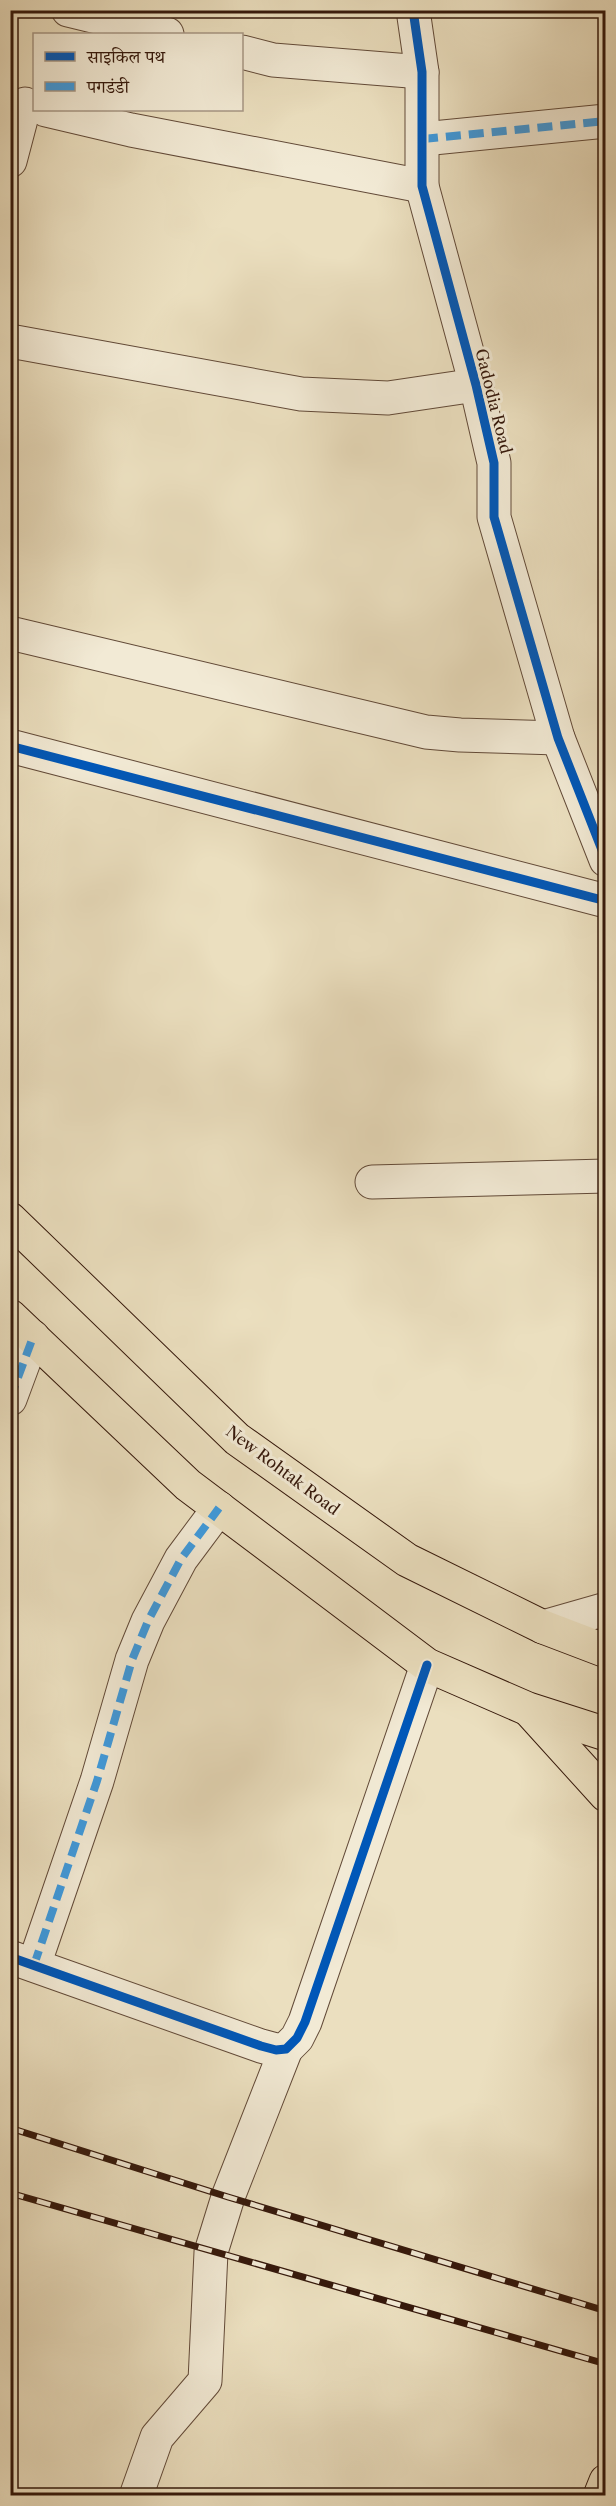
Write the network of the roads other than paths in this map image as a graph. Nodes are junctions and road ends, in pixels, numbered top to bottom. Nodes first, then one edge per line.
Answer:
1 (68, 10) edge
2 (413, 10) edge
3 (163, 33) edge
4 (243, 52) edge
5 (422, 72) junction
6 (29, 105) edge
7 (53, 111) edge
8 (606, 121) edge
9 (423, 139) junction
10 (10, 161) edge
11 (422, 186) junction
12 (10, 341) edge
13 (476, 385) junction
14 (10, 633) edge
15 (558, 738) junction
16 (10, 746) edge
17 (604, 854) edge
18 (606, 901) edge
19 (606, 1176) edge
20 (372, 1182) dead end
21 (10, 1219) edge
22 (22, 1326) edge
23 (10, 1400) edge
24 (219, 1508) junction
25 (606, 1609) edge
26 (557, 1623) junction
27 (606, 1632) edge
28 (606, 1651) edge
29 (428, 1665) junction
30 (528, 1708) junction
31 (606, 1734) edge
32 (606, 1796) edge
33 (22, 1961) edge
34 (286, 2049) junction
35 (606, 2481) edge
36 (136, 2496) edge
37 (600, 2496) edge

1 - 3 street
2 - 5 street, Gadodia Road
4 - 5 street
5 - 9 street, Gadodia Road
6 - 10 street
7 - 11 street
8 - 9 street
9 - 11 street, Gadodia Road
11 - 13 street, Gadodia Road
12 - 13 street
13 - 15 street, Gadodia Road
14 - 15 street
15 - 17 street, Gadodia Road
16 - 18 street
19 - 20 street
21 - 26 main road, New Rohtak Road
22 - 23 street
22 - 24 main road
24 - 29 main road
24 - 33 street
25 - 26 street
26 - 27 street
26 - 28 main road, New Rohtak Road
29 - 30 main road
29 - 34 street
30 - 31 main road
30 - 32 main road
33 - 34 street
34 - 36 street
35 - 37 main road

